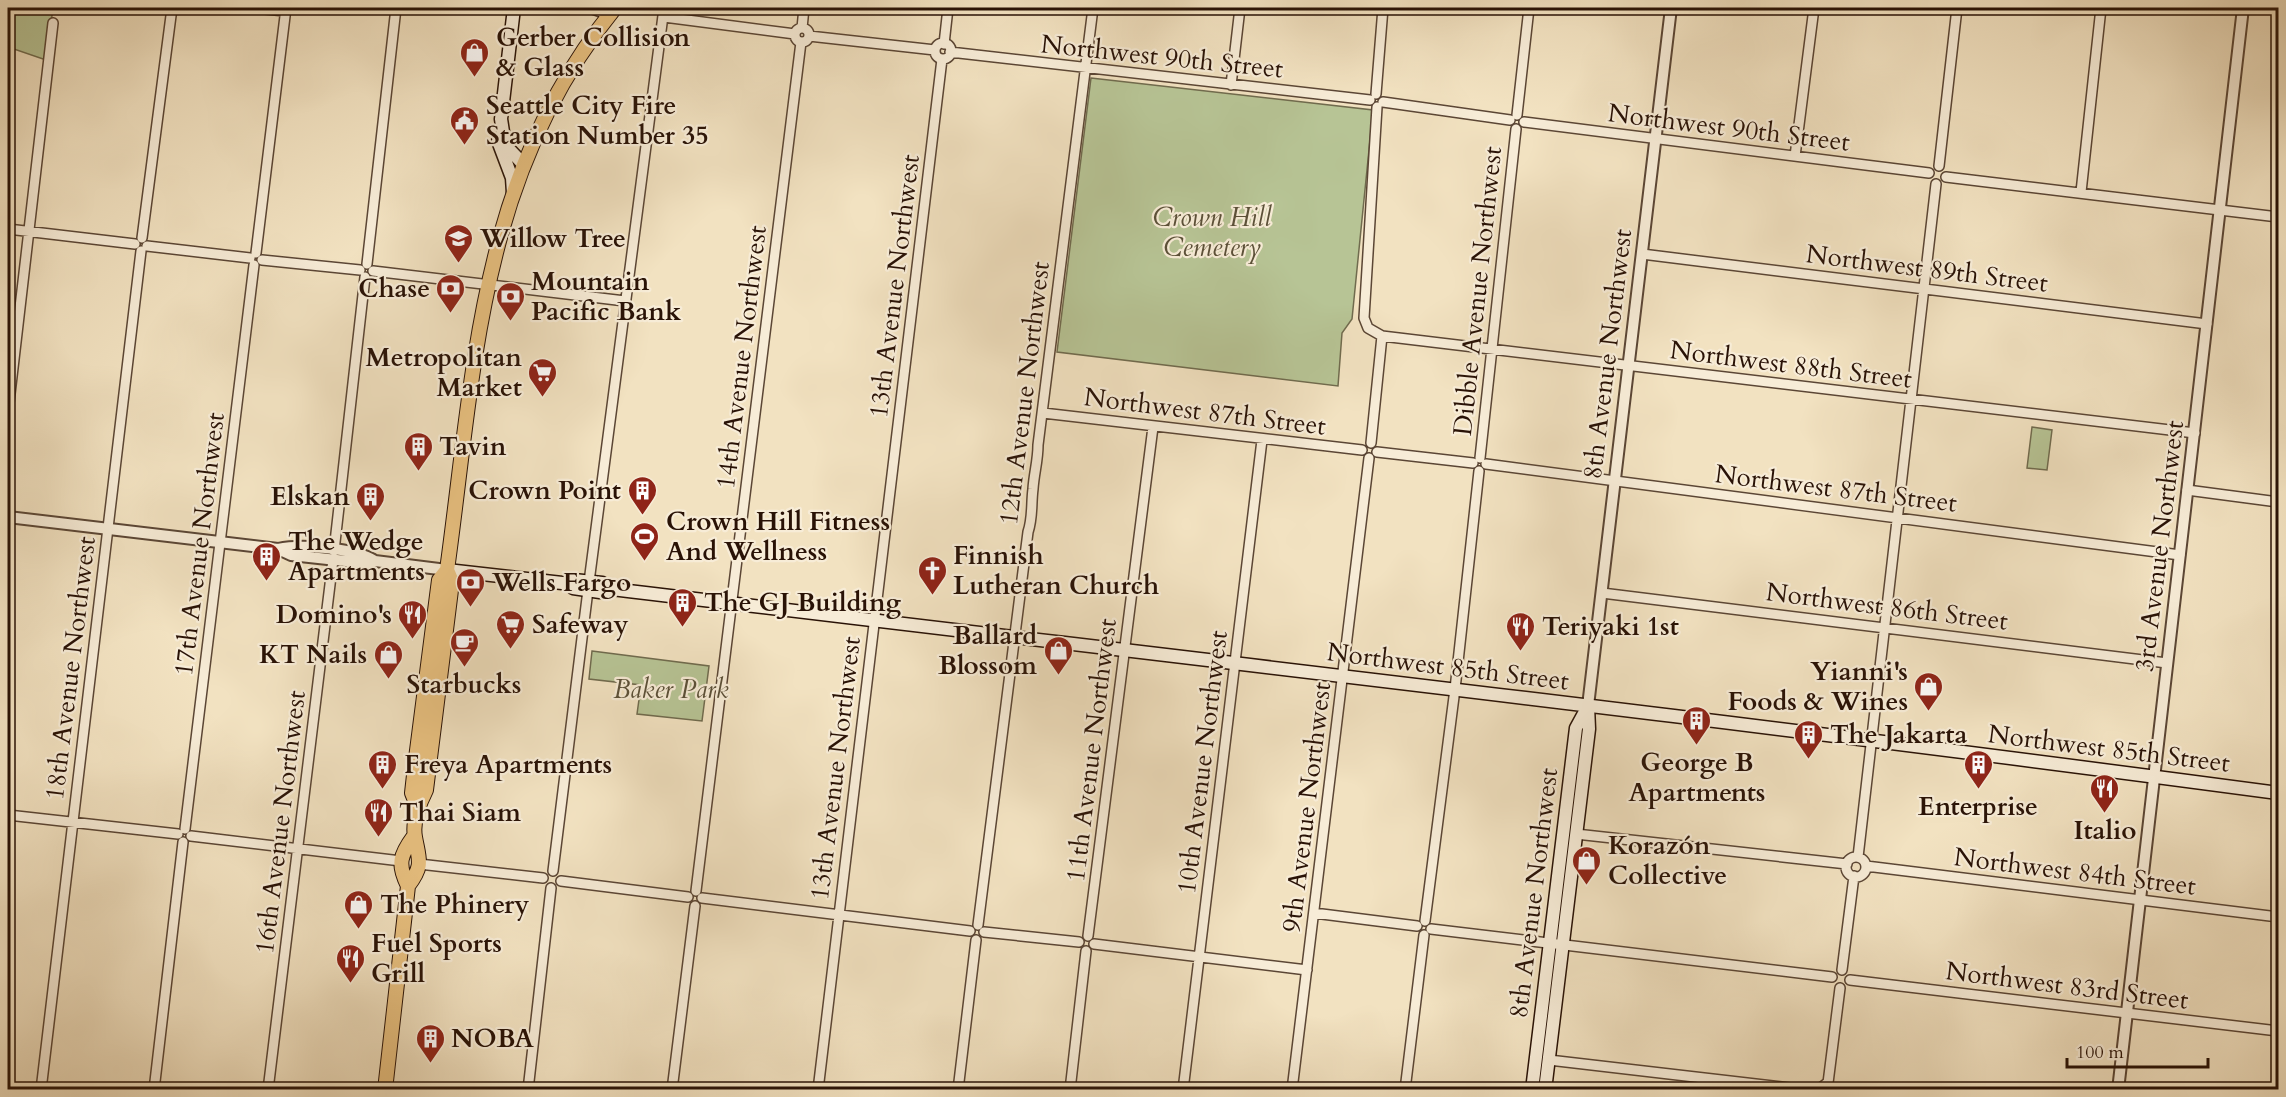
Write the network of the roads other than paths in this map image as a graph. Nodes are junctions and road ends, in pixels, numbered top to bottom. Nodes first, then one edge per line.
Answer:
1 (172, 8) edge
2 (254, 8) edge
3 (396, 8) edge
4 (514, 8) edge
5 (590, 8) edge
6 (804, 8) edge
7 (948, 8) edge
8 (1093, 8) edge
9 (1240, 8) edge
10 (1383, 8) edge
11 (1528, 8) edge
12 (1671, 8) edge
13 (1814, 8) edge
14 (1957, 8) edge
15 (2101, 8) edge
16 (2243, 8) edge
17 (285, 9) edge
18 (612, 11) edge
19 (664, 12) edge
20 (53, 23) dead end
21 (802, 35) junction
22 (944, 44) junction
23 (950, 52) junction
24 (938, 55) junction
25 (1085, 69) junction
26 (1232, 85) junction
27 (1376, 101) junction
28 (501, 119) junction
29 (1517, 119) junction
30 (1655, 138) junction
31 (1795, 156) junction
32 (524, 165) junction
33 (1939, 166) junction
34 (1929, 173) junction
35 (1946, 177) junction
36 (1936, 184) junction
37 (2081, 192) junction
38 (512, 195) junction
39 (2219, 209) junction
40 (2278, 217) edge
41 (8, 229) edge
42 (30, 232) junction
43 (141, 245) junction
44 (1642, 254) junction
45 (256, 259) junction
46 (366, 271) junction
47 (487, 285) junction
48 (1924, 289) junction
49 (625, 301) junction
50 (2207, 324) junction
51 (1382, 336) junction
52 (1492, 348) junction
53 (1629, 365) junction
54 (1910, 400) junction
55 (8, 411) edge
56 (1042, 413) junction
57 (1153, 427) junction
58 (2195, 434) junction
59 (1262, 440) junction
60 (1371, 443) junction
61 (1362, 450) junction
62 (1377, 452) junction
63 (1369, 458) junction
64 (1480, 464) junction
65 (1615, 481) junction
66 (2187, 490) junction
67 (2278, 502) edge
68 (8, 517) edge
69 (1897, 517) junction
70 (109, 528) junction
71 (220, 542) junction
72 (333, 555) junction
73 (2180, 555) junction
74 (447, 570) junction
75 (589, 586) junction
76 (1602, 593) junction
77 (732, 603) junction
78 (874, 620) junction
79 (1884, 627) junction
80 (1014, 637) junction
81 (1125, 650) junction
82 (1235, 663) junction
83 (2167, 663) junction
84 (1343, 676) junction
85 (1455, 690) junction
86 (1588, 706) junction
87 (419, 740) junction
88 (1872, 740) junction
89 (428, 770) junction
90 (2153, 776) junction
91 (2278, 792) edge
92 (418, 808) junction
93 (8, 815) edge
94 (72, 822) junction
95 (1576, 834) junction
96 (184, 835) junction
97 (414, 836) junction
98 (298, 850) junction
99 (1857, 857) junction
100 (401, 861) junction
101 (419, 864) junction
102 (1847, 864) junction
103 (1866, 866) junction
104 (554, 871) junction
105 (1854, 876) junction
106 (543, 878) junction
107 (561, 881) junction
108 (408, 886) junction
109 (551, 888) junction
110 (695, 895) junction
111 (2140, 900) junction
112 (1314, 913) junction
113 (838, 915) junction
114 (2278, 917) edge
115 (1424, 928) junction
116 (977, 929) junction
117 (1088, 936) junction
118 (1079, 942) junction
119 (1549, 943) junction
120 (1094, 945) junction
121 (1563, 945) junction
122 (1086, 951) junction
123 (1200, 958) junction
124 (1307, 970) junction
125 (1842, 970) junction
126 (1832, 977) junction
127 (1850, 980) junction
128 (1840, 988) junction
129 (2127, 1013) junction
130 (2278, 1031) edge
131 (1549, 1060) junction
132 (1832, 1086) edge
133 (41, 1089) edge
134 (154, 1089) edge
135 (268, 1089) edge
136 (385, 1089) edge
137 (528, 1089) edge
138 (672, 1089) edge
139 (818, 1089) edge
140 (958, 1089) edge
141 (1070, 1089) edge
142 (1183, 1089) edge
143 (1292, 1089) edge
144 (1405, 1089) edge
145 (1532, 1089) edge
146 (1545, 1089) edge
147 (1807, 1089) edge
148 (1818, 1089) edge
149 (2118, 1089) edge

1 - 43 street, 18th Avenue Northwest
2 - 17 street
3 - 46 street, 16th Avenue Northwest
4 - 28 main road
5 - 18 street
6 - 21 street, 14th Avenue Northwest
7 - 22 street
8 - 25 street, 12th Avenue Northwest
9 - 26 street
10 - 27 street
11 - 29 street, Dibble Avenue Northwest
12 - 30 street, 8th Avenue Northwest
13 - 31 street
14 - 33 street
15 - 37 street
16 - 39 street, 3rd Avenue Northwest
17 - 45 street, 17th Avenue Northwest
18 - 32 main road
19 - 21 street
19 - 49 street
20 - 42 street
21 - 24 street
21 - 77 street, 14th Avenue Northwest
22 - 23 street
22 - 24 street
23 - 24 street
23 - 25 street, Northwest 90th Street
24 - 78 street, 13th Avenue Northwest
25 - 26 street, Northwest 90th Street
25 - 56 street, 12th Avenue Northwest
26 - 27 street, Northwest 90th Street
27 - 29 street, Northwest 90th Street
27 - 51 street
28 - 32 main road
28 - 38 main road
29 - 30 street, Northwest 90th Street
29 - 52 street, Dibble Avenue Northwest
30 - 31 street, Northwest 90th Street
30 - 44 street, 8th Avenue Northwest
31 - 34 street, Northwest 90th Street
32 - 38 main road
33 - 34 street
33 - 35 street
34 - 36 street
35 - 36 street
35 - 37 street
36 - 48 street
37 - 39 street
38 - 47 main road
39 - 40 street
39 - 50 street, 3rd Avenue Northwest
41 - 42 street
42 - 43 street
42 - 55 street
43 - 45 street
43 - 70 street, 18th Avenue Northwest
44 - 48 street, Northwest 89th Street
44 - 53 street, 8th Avenue Northwest
45 - 46 street
45 - 71 street, 17th Avenue Northwest
46 - 47 street
46 - 72 street, 16th Avenue Northwest
47 - 49 street
47 - 74 main road
48 - 50 street, Northwest 89th Street
48 - 54 street
49 - 75 street
50 - 58 street, 3rd Avenue Northwest
51 - 52 street, Northwest 88th Street
51 - 60 street
52 - 53 street, Northwest 88th Street
52 - 64 street, Dibble Avenue Northwest
53 - 54 street, Northwest 88th Street
53 - 65 street, 8th Avenue Northwest
54 - 58 street, Northwest 88th Street
54 - 69 street
56 - 57 street, Northwest 87th Street
56 - 80 street, 12th Avenue Northwest
57 - 59 street, Northwest 87th Street
57 - 81 street, 11th Avenue Northwest
58 - 66 street, 3rd Avenue Northwest
59 - 61 street, Northwest 87th Street
59 - 82 street, 10th Avenue Northwest
60 - 61 street
60 - 62 street
61 - 63 street
62 - 63 street
62 - 64 street, Northwest 87th Street
63 - 84 street, 9th Avenue Northwest
64 - 65 street, Northwest 87th Street
64 - 85 street, Dibble Avenue Northwest
65 - 69 street, Northwest 87th Street
65 - 76 street, 8th Avenue Northwest
66 - 67 street
66 - 73 street, 3rd Avenue Northwest
68 - 70 street, Northwest 85th Street
69 - 73 street, Northwest 87th Street
69 - 79 street
70 - 71 street, Northwest 85th Street
70 - 94 street, 18th Avenue Northwest
71 - 72 street, Northwest 85th Street
71 - 96 street, 17th Avenue Northwest
72 - 74 street, Northwest 85th Street
72 - 98 street, 16th Avenue Northwest
73 - 83 street, 3rd Avenue Northwest
74 - 75 main road, Northwest 85th Street
74 - 87 main road
74 - 89 main road
75 - 77 main road, Northwest 85th Street
75 - 104 street
76 - 79 street, Northwest 86th Street
76 - 86 street, 8th Avenue Northwest
77 - 78 main road, Northwest 85th Street
77 - 110 street, 14th Avenue Northwest
78 - 80 main road, Northwest 85th Street
78 - 113 street, 13th Avenue Northwest
79 - 83 street, Northwest 86th Street
79 - 88 street
80 - 81 main road, Northwest 85th Street
80 - 116 street, 12th Avenue Northwest
81 - 82 main road, Northwest 85th Street
81 - 117 street, 11th Avenue Northwest
82 - 84 main road, Northwest 85th Street
82 - 123 street, 10th Avenue Northwest
83 - 90 street, 3rd Avenue Northwest
84 - 85 main road, Northwest 85th Street
84 - 112 street, 9th Avenue Northwest
85 - 86 main road, Northwest 85th Street
85 - 115 street, Dibble Avenue Northwest
86 - 88 main road, Northwest 85th Street
86 - 95 main road, 8th Avenue Northwest
86 - 119 main road, 8th Avenue Northwest
87 - 89 main road
87 - 92 main road
88 - 90 main road, Northwest 85th Street
88 - 99 street
89 - 92 main road
90 - 91 main road, Northwest 85th Street
90 - 111 street, 3rd Avenue Northwest
92 - 97 main road
93 - 94 street
94 - 96 street
94 - 133 street, 18th Avenue Northwest
95 - 102 street
95 - 121 main road, 8th Avenue Northwest
96 - 98 street
96 - 134 street, 17th Avenue Northwest
97 - 100 main road
97 - 101 main road
98 - 100 street
98 - 135 street, 16th Avenue Northwest
99 - 102 street
99 - 103 street
100 - 108 main road
101 - 106 street
101 - 108 main road
102 - 105 street
103 - 105 street
103 - 111 street, Northwest 84th Street
104 - 106 street
104 - 107 street
105 - 125 street
106 - 109 street
107 - 109 street
107 - 110 street
108 - 136 main road
109 - 137 street
110 - 113 street
110 - 138 street
111 - 114 street, Northwest 84th Street
111 - 129 street, 3rd Avenue Northwest
112 - 115 street
112 - 124 street, 9th Avenue Northwest
113 - 116 street
113 - 139 street, 13th Avenue Northwest
115 - 119 street
115 - 144 street, Dibble Avenue Northwest
116 - 118 street
116 - 140 street
117 - 118 street
117 - 120 street
118 - 122 street
119 - 121 street
119 - 145 main road, 8th Avenue Northwest
120 - 122 street
120 - 123 street
121 - 126 street
121 - 131 main road, 8th Avenue Northwest
122 - 141 street
123 - 124 street
123 - 142 street, 10th Avenue Northwest
124 - 143 street, 9th Avenue Northwest
125 - 126 street
125 - 127 street
126 - 128 street
127 - 128 street
127 - 129 street, Northwest 83rd Street
128 - 132 street
129 - 130 street, Northwest 83rd Street
129 - 149 street, 3rd Avenue Northwest
131 - 146 main road, 8th Avenue Northwest
131 - 147 street
132 - 148 street

